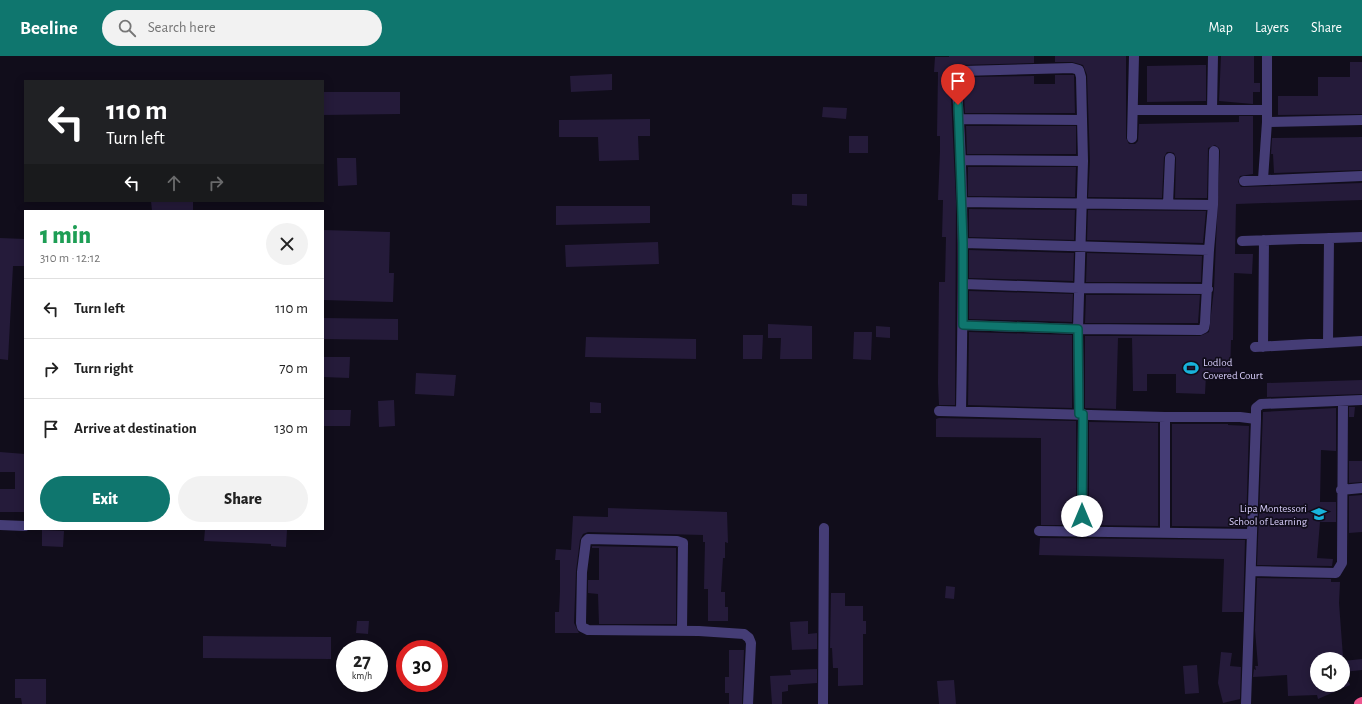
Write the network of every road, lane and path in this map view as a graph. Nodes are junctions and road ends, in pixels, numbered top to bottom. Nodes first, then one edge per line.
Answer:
1 (1134, 56) edge
2 (1212, 56) edge
3 (1267, 56) edge
4 (1134, 110) junction
5 (1212, 110) junction
6 (1267, 110) junction
7 (960, 119) junction
8 (1082, 120) junction
9 (1362, 120) edge
10 (1267, 122) junction
11 (1132, 138) dead end
12 (1214, 152) dead end
13 (1170, 158) dead end
14 (960, 160) junction
15 (1083, 161) junction
16 (1362, 176) edge
17 (1263, 180) junction
18 (1244, 181) dead end
19 (962, 202) junction
20 (1082, 204) junction
21 (1168, 204) junction
22 (1214, 205) junction
23 (1362, 237) edge
24 (1329, 238) junction
25 (1264, 240) junction
26 (1242, 241) dead end
27 (963, 243) junction
28 (1080, 246) junction
29 (1209, 250) junction
30 (964, 284) junction
31 (1079, 288) junction
32 (1208, 289) junction
33 (963, 325) junction
34 (1078, 329) junction
35 (1362, 341) edge
36 (1328, 343) junction
37 (1362, 400) edge
38 (1343, 401) junction
39 (939, 411) dead end
40 (961, 411) junction
41 (1081, 414) junction
42 (1165, 417) junction
43 (1256, 419) junction
44 (1362, 488) edge
45 (1341, 490) junction
46 (0, 525) edge
47 (24, 526) edge
48 (824, 528) dead end
49 (1039, 531) dead end
50 (1082, 531) junction
51 (1165, 532) junction
52 (1252, 534) junction
53 (1251, 571) junction
54 (682, 631) junction
55 (748, 704) edge
56 (823, 704) edge
57 (1246, 704) edge

1 - 4 street
2 - 5 street
3 - 6 street
4 - 5 street
4 - 11 street
5 - 6 street
6 - 10 street
7 - 8 street
7 - 8 street
7 - 14 street
8 - 15 street
9 - 10 street
10 - 17 street
12 - 22 street
13 - 21 street
14 - 15 street
14 - 19 street
15 - 20 street
16 - 17 street
17 - 18 street
19 - 20 street
19 - 27 street
20 - 21 street
20 - 28 street
21 - 22 street
22 - 29 street
23 - 24 street
24 - 25 street
24 - 36 street
25 - 26 street
25 - 36 street
27 - 28 street
27 - 30 street
28 - 29 street
28 - 31 street
29 - 32 street
30 - 31 street
30 - 33 street
31 - 32 street
31 - 34 street
32 - 34 street
33 - 34 street
33 - 40 street
34 - 41 street
35 - 36 street
37 - 38 street
38 - 43 street
38 - 45 street
39 - 40 street
40 - 41 street
41 - 42 street
41 - 50 street
42 - 43 street
42 - 51 street
43 - 52 street
44 - 45 street
45 - 53 street
46 - 47 street
48 - 56 street
49 - 50 street
50 - 51 street
51 - 52 street
52 - 53 street
53 - 57 street
54 - 54 street
54 - 55 street

